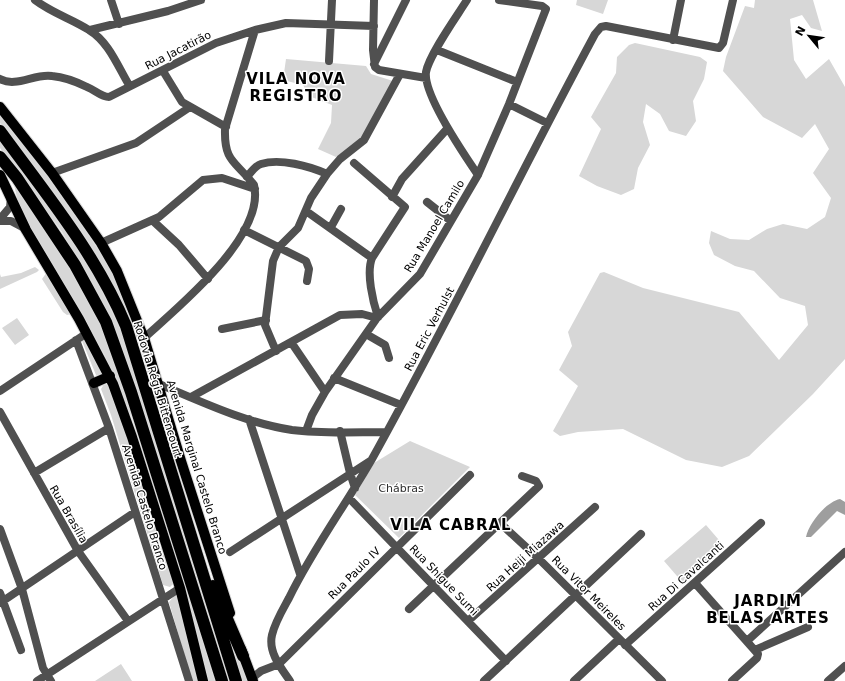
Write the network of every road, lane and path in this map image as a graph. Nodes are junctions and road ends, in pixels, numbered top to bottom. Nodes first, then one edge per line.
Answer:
1 (35, 0) edge
2 (111, 0) edge
3 (201, 0) edge
4 (332, 0) edge
5 (374, 0) edge
6 (406, 0) edge
7 (467, 0) edge
8 (499, 0) edge
9 (681, 0) edge
10 (733, 0) edge
11 (186, 2) edge
12 (119, 24) junction
13 (332, 24) junction
14 (374, 26) junction
15 (90, 30) junction
16 (255, 30) junction
17 (673, 40) junction
18 (437, 50) junction
19 (329, 61) dead end
20 (374, 64) junction
21 (163, 71) junction
22 (400, 74) junction
23 (426, 78) junction
24 (0, 79) edge
25 (517, 82) junction
26 (129, 86) junction
27 (509, 104) junction
28 (0, 107) edge
29 (190, 107) junction
30 (547, 123) junction
31 (226, 127) junction
32 (447, 129) junction
33 (0, 131) edge
34 (0, 157) edge
35 (354, 163) dead end
36 (52, 173) junction
37 (327, 174) junction
38 (0, 175) edge
39 (478, 175) junction
40 (247, 178) junction
41 (255, 189) junction
42 (9, 191) junction
43 (392, 197) junction
44 (428, 202) dead end
45 (341, 209) dead end
46 (306, 211) junction
47 (0, 220) edge
48 (152, 220) junction
49 (451, 222) junction
50 (331, 227) junction
51 (26, 230) junction
52 (244, 230) junction
53 (101, 243) junction
54 (279, 247) junction
55 (372, 258) junction
56 (208, 279) junction
57 (307, 281) dead end
58 (377, 318) junction
59 (266, 320) junction
60 (222, 329) dead end
61 (87, 333) junction
62 (366, 334) junction
63 (144, 338) junction
64 (76, 340) junction
65 (291, 342) junction
66 (276, 351) junction
67 (389, 358) dead end
68 (110, 376) junction
69 (334, 378) junction
70 (94, 383) junction
71 (159, 384) junction
72 (0, 391) edge
73 (325, 392) junction
74 (191, 397) junction
75 (401, 405) junction
76 (0, 412) edge
77 (249, 419) junction
78 (109, 428) junction
79 (306, 431) junction
80 (340, 431) junction
81 (386, 432) junction
82 (370, 461) junction
83 (34, 473) junction
84 (350, 473) junction
85 (171, 474) junction
86 (470, 475) dead end
87 (522, 476) dead end
88 (355, 488) junction
89 (349, 498) junction
90 (595, 506) dead end
91 (135, 512) junction
92 (282, 518) junction
93 (500, 523) junction
94 (761, 523) dead end
95 (0, 528) edge
96 (641, 534) dead end
97 (397, 547) junction
98 (78, 551) junction
99 (230, 552) dead end
100 (845, 552) edge
101 (539, 558) junction
102 (300, 574) junction
103 (695, 583) junction
104 (434, 585) junction
105 (180, 588) junction
106 (22, 589) junction
107 (577, 596) junction
108 (1, 599) edge
109 (163, 599) junction
110 (409, 609) dead end
111 (128, 621) junction
112 (468, 621) junction
113 (808, 627) dead end
114 (619, 638) junction
115 (747, 641) junction
116 (625, 645) junction
117 (21, 650) dead end
118 (756, 654) junction
119 (245, 661) junction
120 (506, 661) junction
121 (279, 664) junction
122 (845, 666) edge
123 (270, 668) junction
124 (49, 678) edge
125 (252, 680) edge
126 (37, 681) edge
127 (189, 681) edge
128 (203, 681) edge
129 (222, 681) edge
130 (236, 681) edge
131 (290, 681) edge
132 (484, 681) edge
133 (574, 681) edge
134 (662, 681) edge
135 (732, 681) edge
136 (828, 681) edge

1 - 15 street
2 - 12 street
3 - 11 street
4 - 13 street
5 - 14 street
6 - 20 street
7 - 18 street
8 - 25 street, Rua Manoel Camilo
9 - 17 street
10 - 17 street
11 - 12 street
12 - 15 street
13 - 14 street, Rua Jacatirão
13 - 16 street, Rua Jacatirão
13 - 19 street
14 - 20 street
15 - 26 street
16 - 21 street, Rua Jacatirão
16 - 31 street
17 - 30 street, Rua Eric Verhulst
18 - 23 street
18 - 25 street
20 - 22 street
21 - 26 street, Rua Jacatirão
21 - 29 street
22 - 23 street
22 - 37 street
23 - 32 street
24 - 26 street, Rua Jacatirão
25 - 27 street, Rua Manoel Camilo
27 - 30 street
27 - 39 street, Rua Manoel Camilo
28 - 36 main road, Avenida Marginal Castelo Branco
29 - 31 street
29 - 36 street
30 - 75 street, Rua Eric Verhulst
31 - 40 street
32 - 39 street
32 - 43 street
33 - 85 highway, Rodovia Régis Bittencourt
34 - 129 highway
35 - 43 street
36 - 53 main road, Avenida Marginal Castelo Branco
37 - 40 street
37 - 46 street
38 - 42 main road
39 - 49 street, Rua Manoel Camilo
40 - 41 street
41 - 48 street
41 - 52 street
42 - 47 street
42 - 51 main road
43 - 55 street
44 - 49 street
45 - 50 street
46 - 50 street
46 - 54 street
47 - 51 street
48 - 53 street
48 - 56 street
49 - 58 street, Rua Manoel Camilo
50 - 55 street
51 - 61 main road
52 - 54 street
52 - 56 street
53 - 63 main road, Avenida Marginal Castelo Branco
54 - 57 street
54 - 59 street
55 - 58 street
56 - 63 street
58 - 62 street, Rua Manoel Camilo
58 - 65 street
59 - 60 street
59 - 66 street
61 - 64 street
61 - 68 main road
62 - 67 street
62 - 69 street, Rua Manoel Camilo
63 - 71 main road, Avenida Marginal Castelo Branco
64 - 70 street, Avenida Castelo Branco
64 - 72 street
65 - 66 street
65 - 73 street
66 - 74 street
68 - 70 main road
68 - 105 main road
69 - 73 street, Rua Manoel Camilo
69 - 75 street
70 - 78 street, Avenida Castelo Branco
71 - 74 street
71 - 119 main road, Avenida Marginal Castelo Branco
73 - 79 street, Rua Manoel Camilo
74 - 77 street
75 - 81 street, Rua Eric Verhulst
76 - 83 street, Rua Brasília
77 - 79 street
77 - 92 street
78 - 83 street
78 - 91 street, Avenida Castelo Branco
79 - 80 street
80 - 81 street
80 - 84 street
81 - 82 street, Rua Eric Verhulst
82 - 84 street
82 - 88 street, Rua Eric Verhulst
83 - 98 street, Rua Brasília
84 - 88 street
84 - 92 street
85 - 119 highway
85 - 130 highway, Rodovia Régis Bittencourt
86 - 97 street, Rua Paulo IV
87 - 93 street
88 - 89 street, Rua Eric Verhulst
89 - 97 street, Rua Shigue Sumi
89 - 102 street, Rua Eric Verhulst
90 - 101 street, Rua Heiji Miazawa
91 - 98 street
91 - 109 street, Avenida Castelo Branco
92 - 99 street
92 - 102 street
93 - 101 street, Rua Vitor Meireles
93 - 104 street
94 - 103 street, Rua Di Cavalcanti
95 - 106 street
96 - 107 street
97 - 104 street, Rua Shigue Sumi
97 - 121 street, Rua Paulo IV
98 - 106 street
98 - 111 street, Rua Brasília
100 - 115 street
101 - 107 street, Rua Vitor Meireles
101 - 112 street, Rua Heiji Miazawa
102 - 121 street, Rua Eric Verhulst
103 - 115 street
103 - 116 street, Rua Di Cavalcanti
104 - 110 street
104 - 112 street, Rua Shigue Sumi
105 - 109 street
105 - 128 main road
106 - 108 street
106 - 124 street
107 - 114 street, Rua Vitor Meireles
107 - 120 street
108 - 117 street
109 - 111 street
109 - 127 street, Avenida Castelo Branco
111 - 124 street
112 - 120 street, Rua Shigue Sumi
113 - 118 street
114 - 116 street, Rua Vitor Meireles
114 - 133 street
115 - 118 street
116 - 134 street, Rua Vitor Meireles
118 - 135 street
119 - 123 street, Rua Paulo IV
119 - 125 main road, Avenida Marginal Castelo Branco
120 - 132 street
121 - 123 street, Rua Paulo IV
121 - 131 street
122 - 136 street
123 - 125 street, Rua Paulo IV
124 - 126 street

